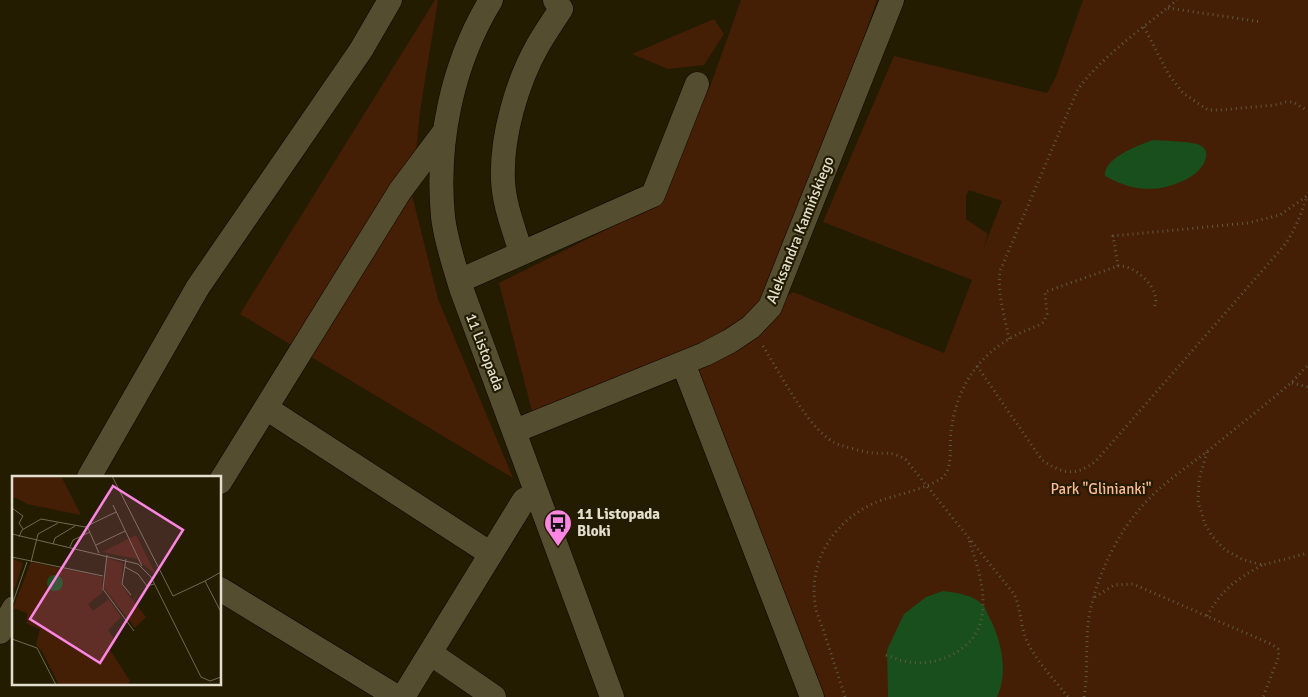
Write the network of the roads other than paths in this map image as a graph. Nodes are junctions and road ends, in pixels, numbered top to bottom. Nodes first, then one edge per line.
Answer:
1 (390, 0) edge
2 (491, 0) edge
3 (555, 0) edge
4 (892, 0) edge
5 (697, 84) dead end
6 (445, 131) junction
7 (521, 254) junction
8 (459, 281) junction
9 (683, 363) junction
10 (266, 408) junction
11 (515, 431) junction
12 (90, 476) edge
13 (221, 480) edge
14 (537, 494) junction
15 (491, 554) junction
16 (221, 590) edge
17 (12, 611) edge
18 (0, 632) edge
19 (430, 653) junction
20 (397, 697) edge
21 (403, 697) edge
22 (494, 697) edge
23 (612, 697) edge
24 (812, 697) edge

1 - 12 street
2 - 6 street, 11 Listopada
3 - 7 street
4 - 9 street, Aleksandra Kamińskiego
5 - 7 street
6 - 8 street, 11 Listopada
6 - 10 street
7 - 8 street
8 - 11 street, 11 Listopada
9 - 11 street, Aleksandra Kamińskiego
9 - 24 street
10 - 13 street
10 - 15 street
11 - 14 street, 11 Listopada
14 - 15 street
14 - 23 street, 11 Listopada
15 - 19 street
16 - 20 street
17 - 18 street
19 - 21 street
19 - 22 street

